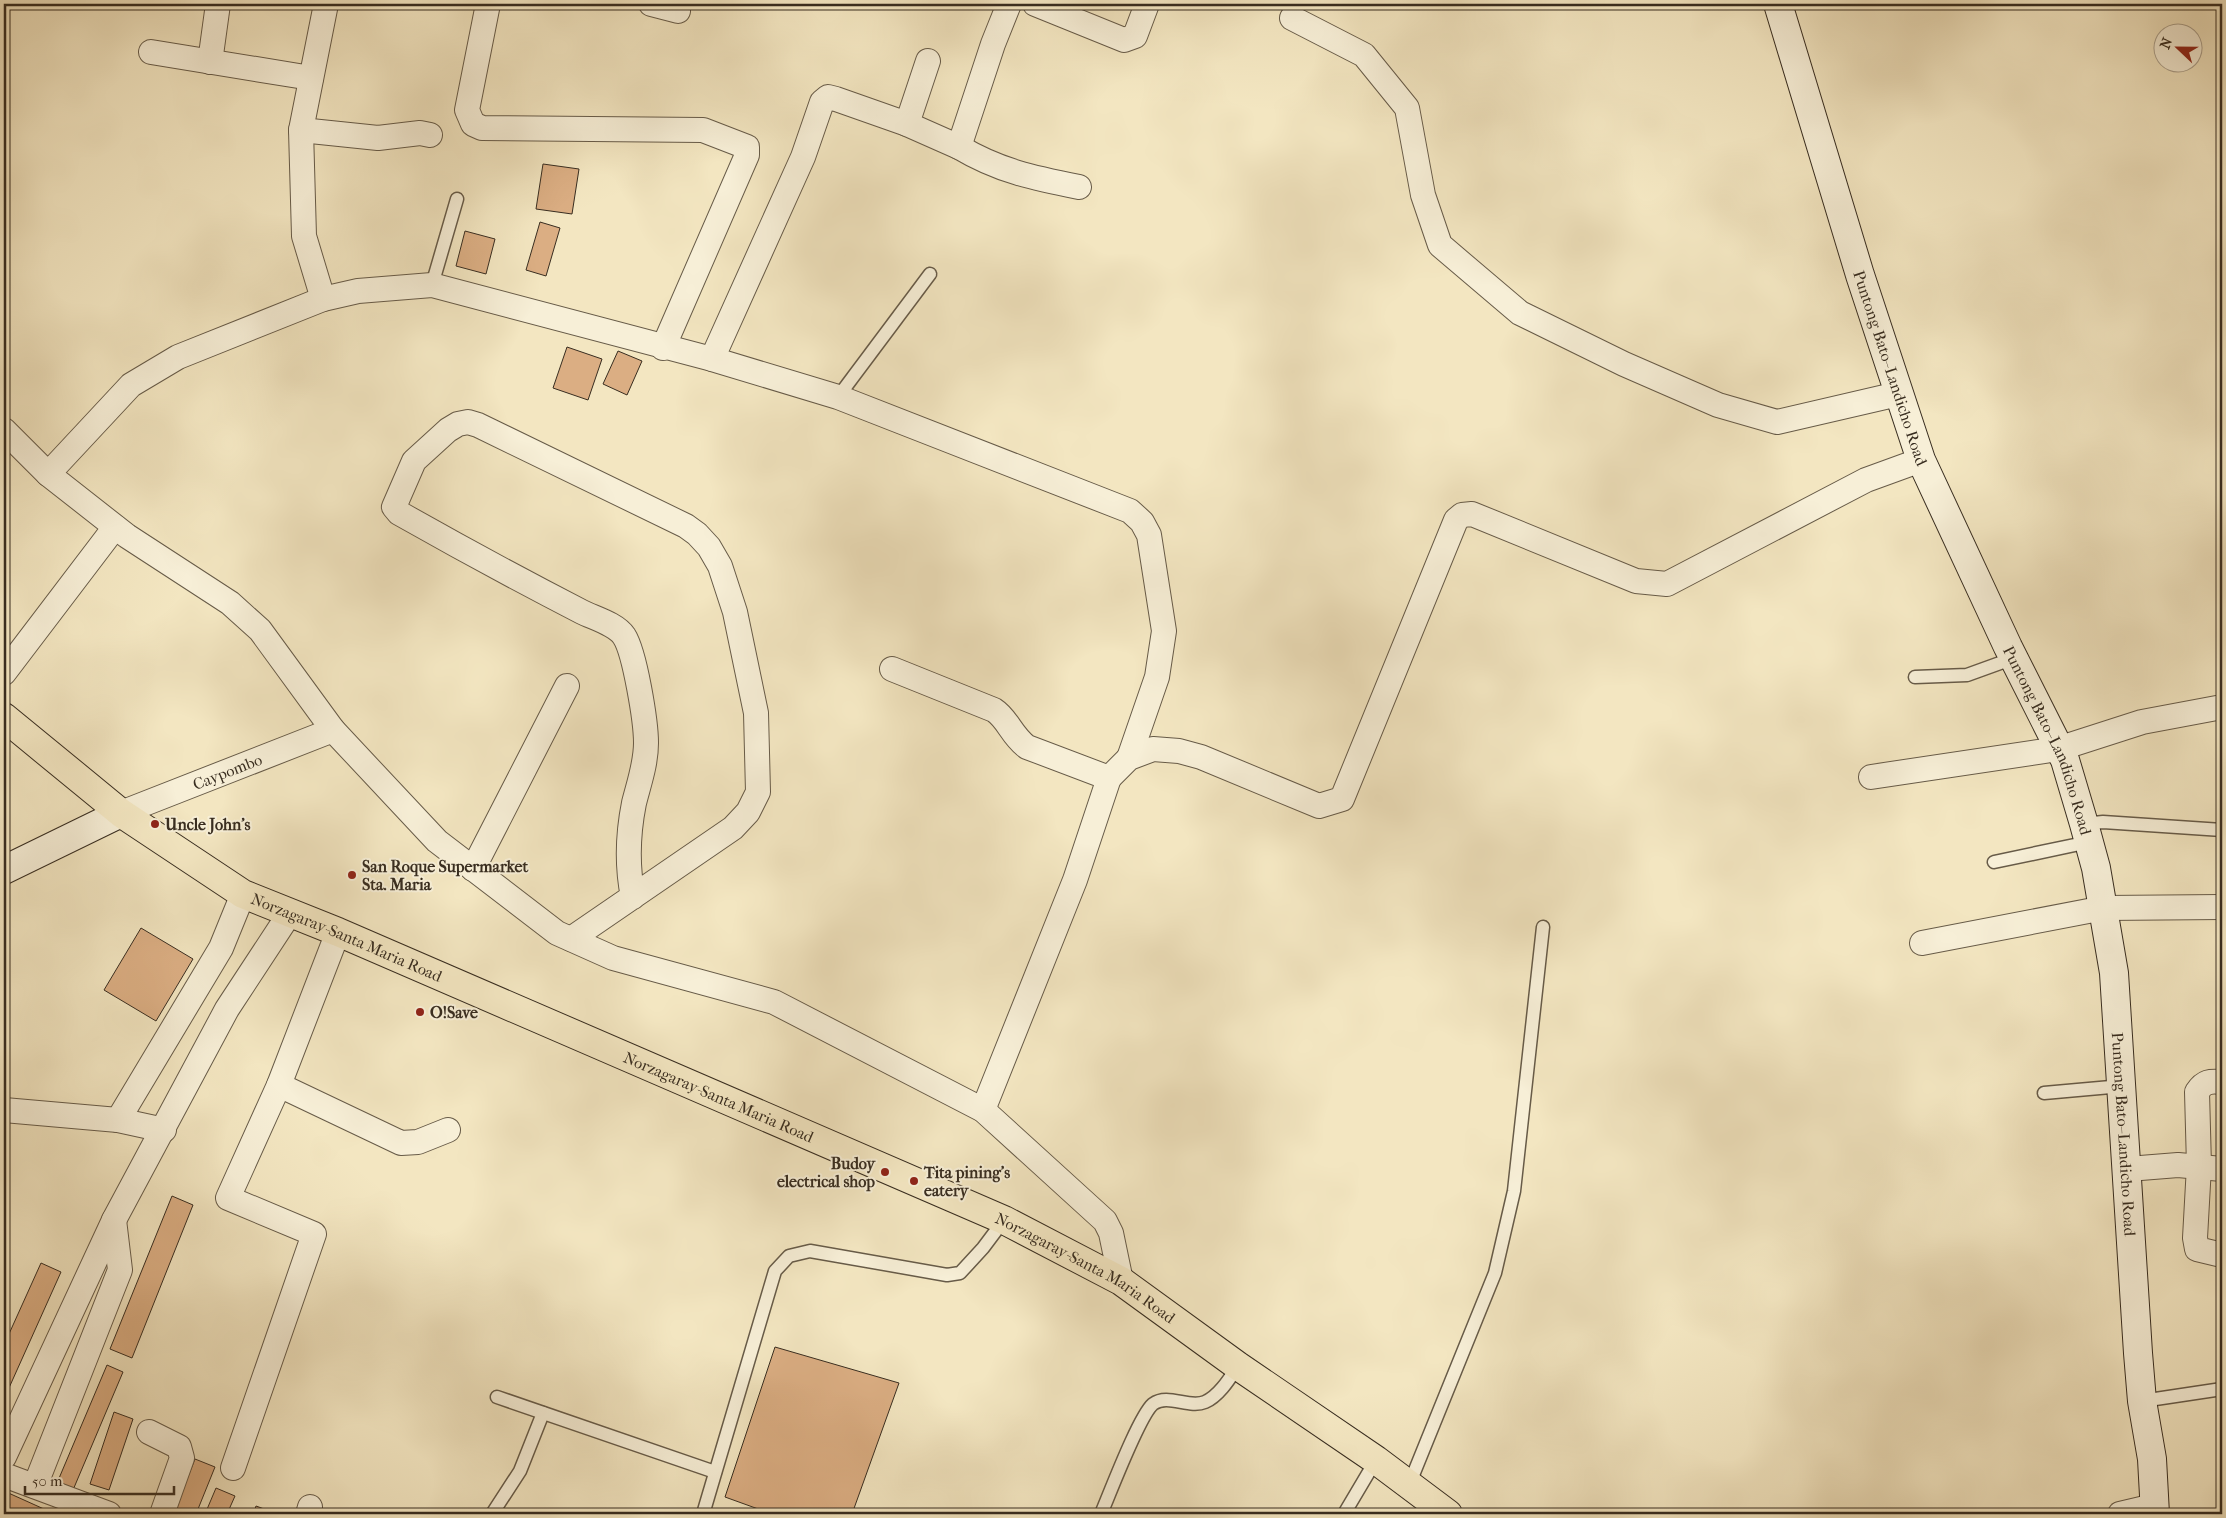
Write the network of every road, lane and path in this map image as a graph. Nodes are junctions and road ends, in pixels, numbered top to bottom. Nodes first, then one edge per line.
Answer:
1 (218, 4) edge
2 (326, 4) edge
3 (488, 4) edge
4 (651, 4) edge
5 (1009, 4) edge
6 (1035, 4) edge
7 (1147, 4) edge
8 (1778, 4) edge
9 (678, 11) dead end
10 (1292, 18) dead end
11 (151, 52) dead end
12 (928, 61) dead end
13 (210, 62) junction
14 (311, 78) junction
15 (907, 124) junction
16 (301, 130) junction
17 (430, 134) dead end
18 (960, 147) junction
19 (1079, 187) dead end
20 (458, 198) dead end
21 (930, 274) dead end
22 (432, 285) junction
23 (323, 300) junction
24 (663, 348) junction
25 (712, 359) junction
26 (1898, 394) junction
27 (838, 397) junction
28 (4, 430) edge
29 (1921, 460) junction
30 (48, 474) junction
31 (115, 527) junction
32 (2014, 658) junction
33 (892, 670) dead end
34 (4, 673) edge
35 (1915, 677) dead end
36 (567, 686) dead end
37 (2222, 707) edge
38 (4, 717) edge
39 (333, 730) junction
40 (2058, 749) junction
41 (1128, 758) junction
42 (1871, 777) dead end
43 (1110, 778) junction
44 (122, 813) junction
45 (2222, 830) edge
46 (2087, 833) junction
47 (1994, 862) dead end
48 (473, 869) junction
49 (4, 870) edge
50 (244, 894) junction
51 (633, 897) junction
52 (2104, 908) junction
53 (2222, 908) edge
54 (290, 913) junction
55 (1543, 927) dead end
56 (338, 932) junction
57 (571, 940) junction
58 (1922, 943) dead end
59 (2222, 1082) edge
60 (279, 1085) junction
61 (2122, 1086) junction
62 (2044, 1093) dead end
63 (4, 1110) edge
64 (983, 1110) junction
65 (118, 1120) junction
66 (164, 1130) junction
67 (448, 1130) dead end
68 (2199, 1166) junction
69 (2128, 1169) junction
70 (2222, 1169) edge
71 (114, 1220) junction
72 (1004, 1220) junction
73 (2222, 1255) edge
74 (1121, 1280) junction
75 (1238, 1366) junction
76 (2222, 1389) edge
77 (497, 1396) dead end
78 (2142, 1401) junction
79 (543, 1413) junction
80 (149, 1432) dead end
81 (4, 1457) edge
82 (1376, 1460) junction
83 (232, 1468) dead end
84 (715, 1472) junction
85 (4, 1475) edge
86 (1409, 1485) junction
87 (35, 1486) junction
88 (2154, 1510) edge
89 (109, 1514) edge
90 (162, 1514) edge
91 (492, 1514) edge
92 (703, 1514) edge
93 (1100, 1514) edge
94 (1344, 1514) edge
95 (1448, 1514) edge
96 (2120, 1514) edge

1 - 13 street
2 - 14 street
3 - 24 street
4 - 9 street
5 - 18 street
6 - 7 street
8 - 26 main road, Puntong Bato–Landicho Road
10 - 26 street
11 - 13 street
12 - 15 street
13 - 14 street
14 - 16 street
15 - 18 street
15 - 25 street
16 - 17 street
16 - 23 street
18 - 19 street
20 - 22 lane
21 - 27 lane
22 - 23 street
22 - 24 street
23 - 30 street
24 - 25 street
25 - 27 street
26 - 29 main road, Puntong Bato–Landicho Road
27 - 41 street
28 - 30 street
29 - 32 main road, Puntong Bato–Landicho Road
29 - 41 street
30 - 31 street
31 - 34 street
31 - 39 street
32 - 35 lane
32 - 40 main road, Puntong Bato–Landicho Road
33 - 43 street
36 - 48 street
37 - 40 street
38 - 44 main road, Norzagaray-Santa Maria Road
39 - 44 street, Caypombo
39 - 48 street
40 - 42 street
40 - 46 main road, Puntong Bato–Landicho Road
41 - 43 street
43 - 64 street
44 - 49 main road
44 - 50 main road, Norzagaray-Santa Maria Road
45 - 46 lane
46 - 47 lane
46 - 52 main road, Puntong Bato–Landicho Road
48 - 57 street
50 - 54 main road, Norzagaray-Santa Maria Road
50 - 65 street
51 - 51 street
51 - 57 street
52 - 53 street
52 - 58 street
52 - 61 main road, Puntong Bato–Landicho Road
54 - 56 main road, Norzagaray-Santa Maria Road
54 - 66 street
55 - 86 lane
56 - 60 street
56 - 72 main road, Norzagaray-Santa Maria Road
57 - 64 street
59 - 68 street
60 - 67 street
60 - 83 street
61 - 62 lane
61 - 69 main road, Puntong Bato–Landicho Road
63 - 65 street
64 - 74 street
65 - 66 street
66 - 71 street
68 - 69 street
68 - 70 street
68 - 73 street
69 - 78 main road, Puntong Bato–Landicho Road
71 - 81 street
71 - 87 street
72 - 74 main road, Norzagaray-Santa Maria Road
72 - 84 lane
74 - 75 main road, Norzagaray-Santa Maria Road
75 - 82 main road, Norzagaray-Santa Maria Road
75 - 93 lane
76 - 78 lane
77 - 79 lane
78 - 88 main road, Puntong Bato–Landicho Road
79 - 84 lane
79 - 91 lane
80 - 90 street
82 - 86 main road, Norzagaray-Santa Maria Road
82 - 94 lane
84 - 92 lane
85 - 87 street
86 - 95 main road, Norzagaray-Santa Maria Road
87 - 89 street
88 - 96 street

